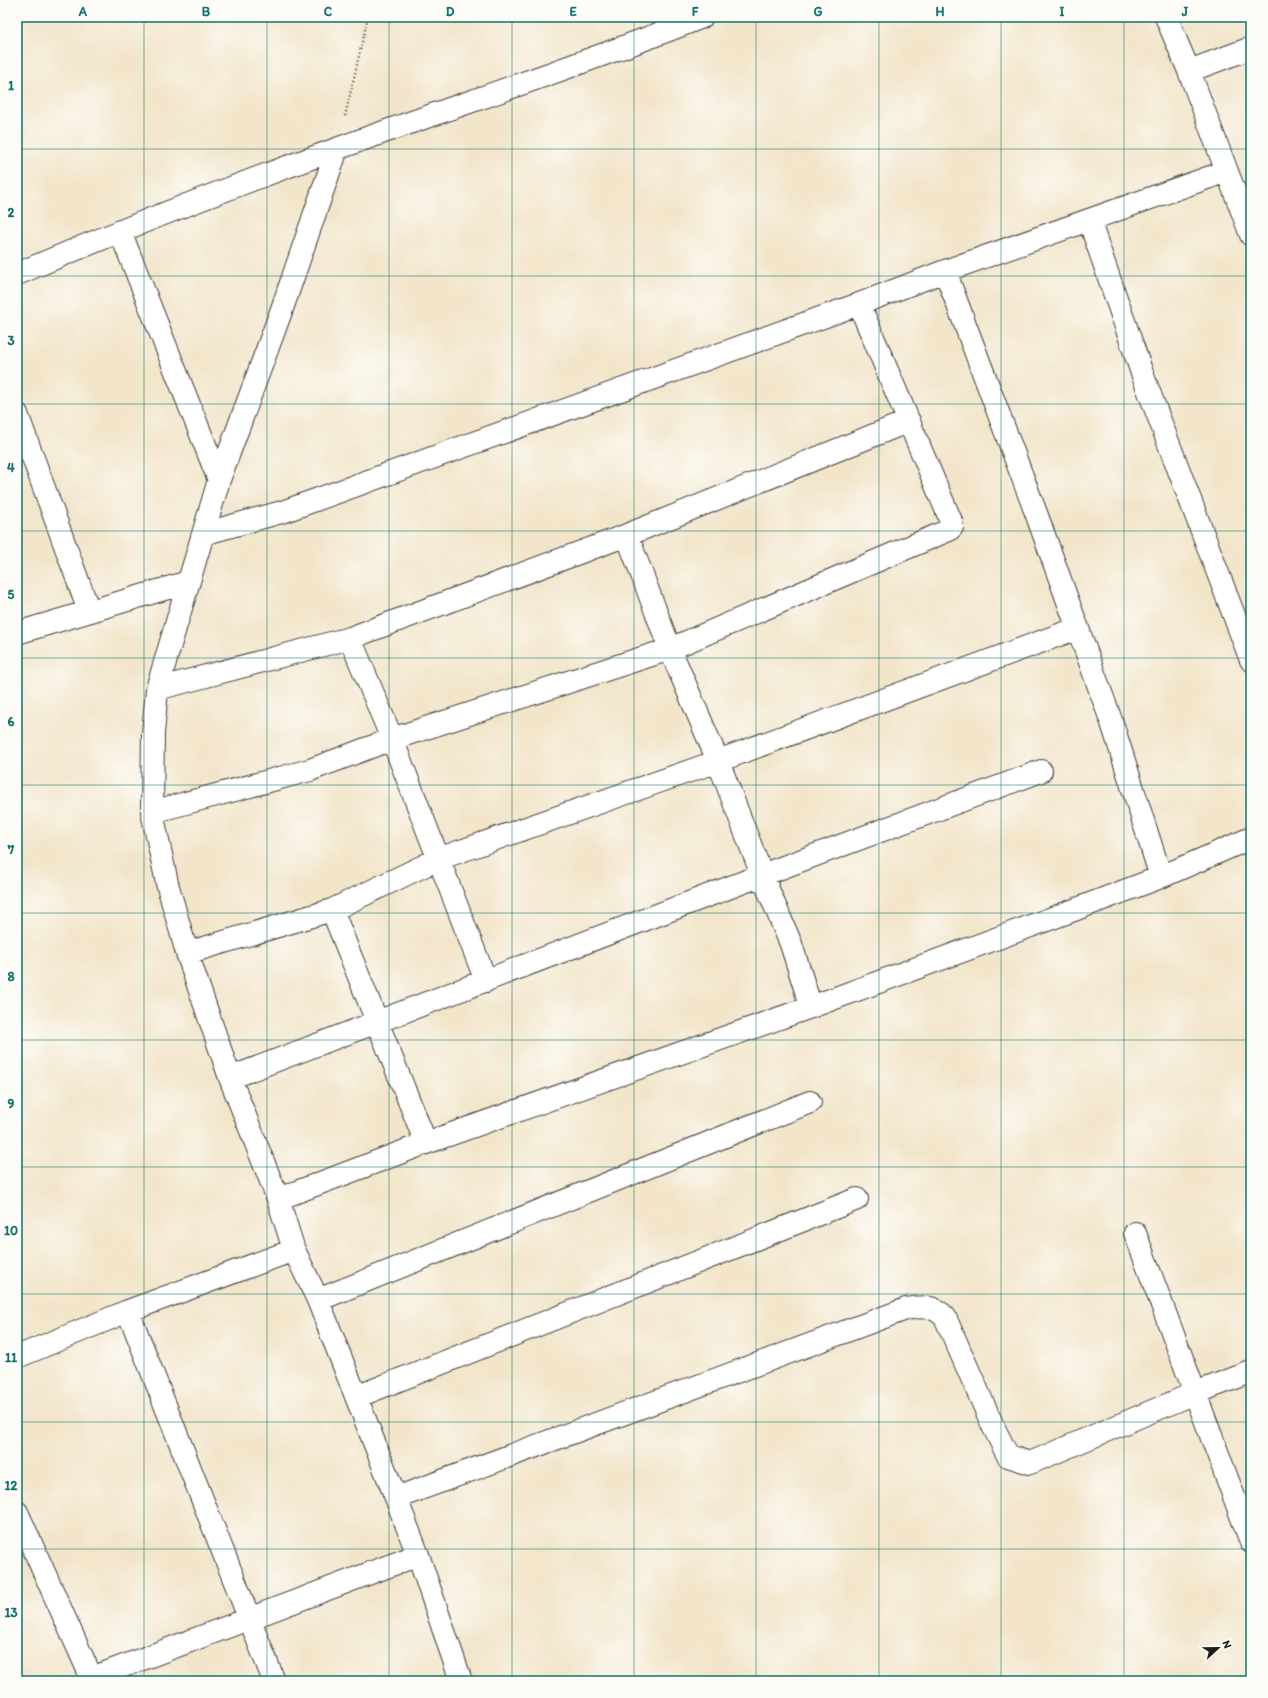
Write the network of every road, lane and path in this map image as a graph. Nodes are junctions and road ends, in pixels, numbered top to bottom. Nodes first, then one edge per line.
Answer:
1 (368, 17) edge
2 (702, 17) edge
3 (1166, 17) edge
4 (1251, 48) edge
5 (1189, 71) junction
6 (337, 149) junction
7 (1227, 171) junction
8 (1089, 220) junction
9 (1250, 228) edge
10 (120, 231) junction
11 (945, 271) junction
12 (17, 274) edge
13 (859, 304) junction
14 (17, 414) edge
15 (909, 421) junction
16 (219, 480) junction
17 (203, 534) junction
18 (628, 535) junction
19 (188, 582) junction
20 (90, 611) junction
21 (1078, 628) junction
22 (17, 633) edge
23 (350, 638) junction
24 (670, 649) junction
25 (1251, 660) edge
26 (157, 689) junction
27 (392, 739) junction
28 (718, 761) junction
29 (1041, 771) dead end
30 (152, 812) junction
31 (1251, 838) edge
32 (438, 859) junction
33 (762, 875) junction
34 (1161, 877) junction
35 (332, 910) junction
36 (187, 954) junction
37 (486, 981) junction
38 (811, 1007) junction
39 (377, 1022) junction
40 (230, 1078) junction
41 (810, 1102) dead end
42 (426, 1143) junction
43 (278, 1199) junction
44 (857, 1199) dead end
45 (1135, 1233) dead end
46 (294, 1250) junction
47 (318, 1300) junction
48 (128, 1311) junction
49 (17, 1357) edge
50 (1251, 1372) edge
51 (1195, 1393) junction
52 (356, 1397) junction
53 (396, 1498) junction
54 (17, 1512) edge
55 (1251, 1542) edge
56 (418, 1555) junction
57 (249, 1618) junction
58 (92, 1680) edge
59 (274, 1681) edge
60 (461, 1681) edge

1 - 6 path
2 - 6 street
3 - 5 street
4 - 5 street
5 - 7 street
6 - 10 street
6 - 16 street
7 - 8 street
7 - 9 street
8 - 11 street
8 - 25 street
10 - 12 street
10 - 16 street
11 - 13 street
11 - 21 street
13 - 15 street
13 - 17 street
14 - 20 street
15 - 18 street
15 - 24 street
16 - 17 street
17 - 19 street
18 - 23 street
18 - 24 street
19 - 20 street
19 - 26 street
20 - 22 street
21 - 28 street
21 - 34 street
23 - 26 street
23 - 27 street
24 - 27 street
24 - 28 street
26 - 30 street
27 - 30 street
27 - 32 street
28 - 32 street
28 - 33 street
29 - 33 street
30 - 36 street
31 - 34 street
32 - 35 street
32 - 37 street
33 - 37 street
33 - 38 street
34 - 38 street
35 - 36 street
35 - 39 street
36 - 40 street
37 - 39 street
38 - 42 street
39 - 40 street
39 - 42 street
40 - 43 street
41 - 47 street
42 - 43 street
43 - 46 street
44 - 52 street
45 - 51 street
46 - 47 street
46 - 48 street
47 - 52 street
48 - 49 street
48 - 57 street
50 - 51 street
51 - 53 street
51 - 55 street
52 - 53 street
53 - 56 street
54 - 58 street
56 - 57 street
56 - 60 street
57 - 58 street
57 - 59 street

